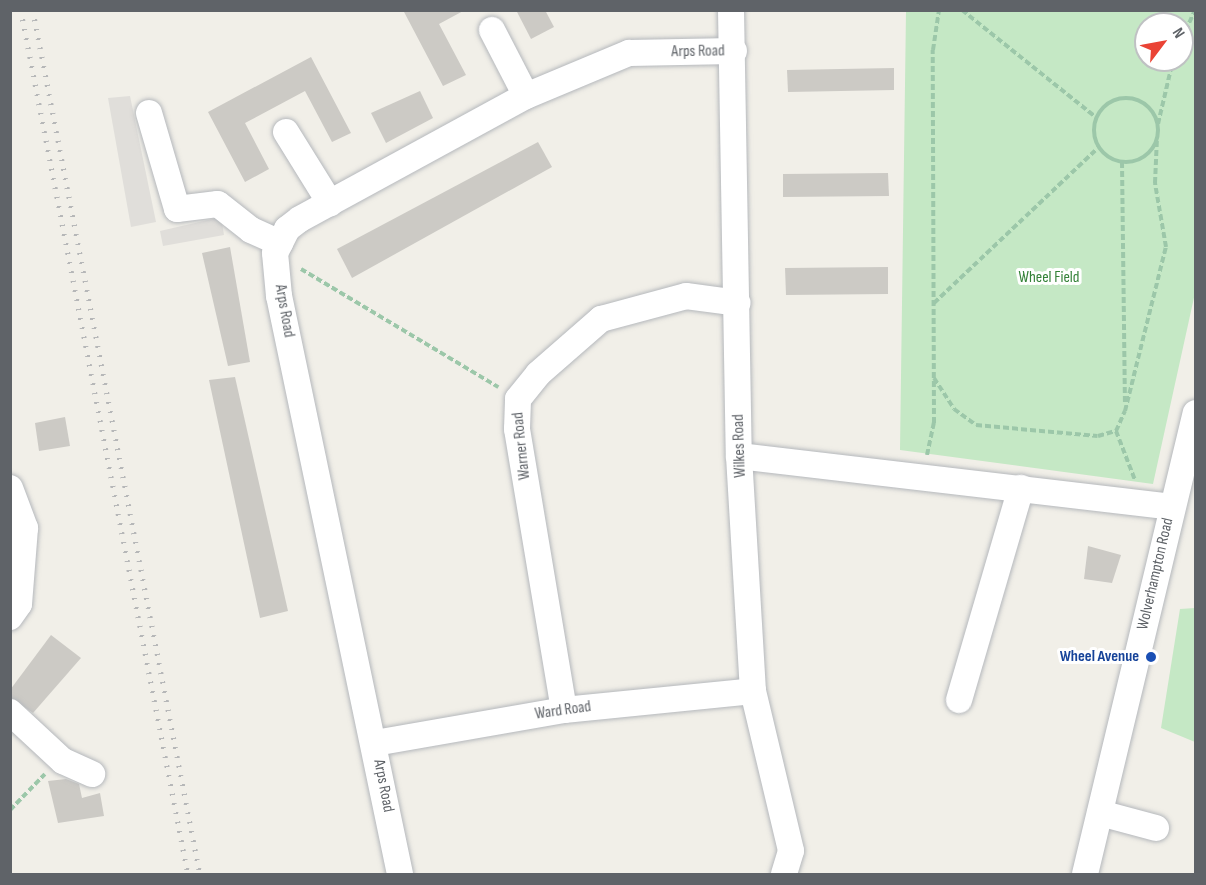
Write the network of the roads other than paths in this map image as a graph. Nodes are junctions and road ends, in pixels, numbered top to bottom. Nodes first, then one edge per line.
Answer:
1 (731, 10) edge
2 (492, 30) dead end
3 (734, 51) junction
4 (526, 96) junction
5 (149, 113) dead end
6 (286, 132) dead end
7 (330, 203) junction
8 (278, 248) junction
9 (738, 303) junction
10 (1196, 413) edge
11 (740, 456) junction
12 (10, 488) edge
13 (1021, 488) junction
14 (1172, 507) junction
15 (10, 617) edge
16 (753, 691) junction
17 (958, 700) dead end
18 (564, 710) junction
19 (10, 712) edge
20 (375, 743) junction
21 (92, 774) dead end
22 (1100, 813) junction
23 (1156, 828) dead end
24 (400, 874) edge
25 (784, 874) edge
26 (1085, 874) edge

1 - 3 street, Wilkes Road
2 - 4 street
3 - 4 street, Arps Road
3 - 9 street, Wilkes Road
4 - 7 street, Arps Road
5 - 8 street
6 - 7 street
7 - 8 street, Arps Road
8 - 20 street, Arps Road
9 - 11 street, Wilkes Road
9 - 18 street, Warner Road
10 - 14 street, Wolverhampton Road
11 - 13 street
11 - 16 street, Wilkes Road
12 - 15 street
13 - 14 street
13 - 17 street
14 - 22 street, Wolverhampton Road
16 - 18 street, Ward Road
16 - 25 street, Wilkes Road
18 - 20 street, Ward Road
19 - 21 street
20 - 24 street, Arps Road
22 - 23 street
22 - 26 street, Wolverhampton Road

